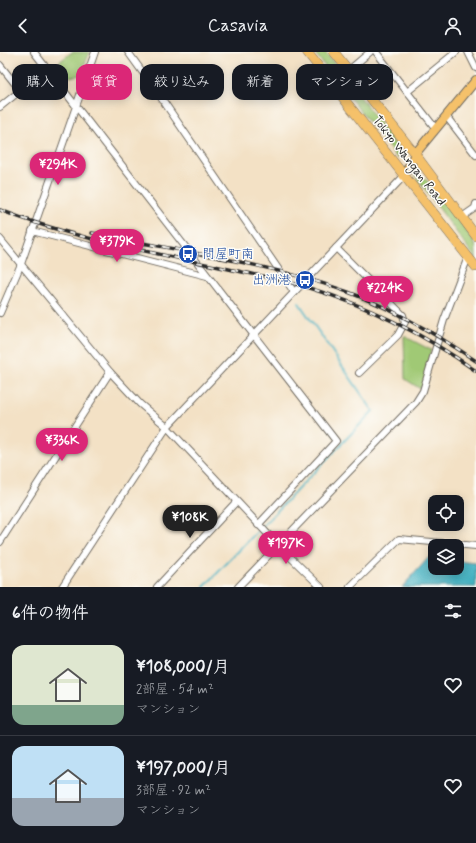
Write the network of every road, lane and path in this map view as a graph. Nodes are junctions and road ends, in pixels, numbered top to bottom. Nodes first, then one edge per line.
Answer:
1 (34, 52) edge
2 (95, 52) edge
3 (128, 52) edge
4 (307, 52) edge
5 (334, 52) edge
6 (370, 52) edge
7 (376, 52) edge
8 (456, 52) edge
9 (468, 52) edge
10 (43, 64) edge
11 (344, 64) edge
12 (356, 64) edge
13 (0, 65) edge
14 (476, 68) edge
15 (12, 80) edge
16 (476, 80) edge
17 (407, 92) junction
18 (12, 97) edge
19 (68, 97) edge
20 (373, 100) edge
21 (0, 107) edge
22 (76, 108) junction
23 (446, 116) junction
24 (436, 129) junction
25 (415, 154) junction
26 (476, 155) edge
27 (404, 176) junction
28 (476, 204) edge
29 (462, 216) junction
30 (32, 232) junction
31 (476, 236) edge
32 (0, 239) edge
33 (336, 248) junction
34 (468, 257) junction
35 (21, 264) junction
36 (476, 267) edge
37 (207, 276) junction
38 (294, 292) junction
39 (0, 313) edge
40 (253, 335) junction
41 (110, 372) junction
42 (359, 373) dead end
43 (166, 427) junction
44 (236, 502) junction
45 (258, 525) junction
46 (0, 542) edge
47 (278, 545) junction
48 (476, 546) edge
49 (62, 587) edge
50 (157, 587) edge
51 (238, 587) edge
52 (321, 587) edge
53 (350, 587) edge

1 - 10 street
2 - 22 street
3 - 38 street
4 - 27 highway, Tokyo Wangan Road
5 - 11 highway, Tokyo Wangan Road
6 - 12 street
7 - 17 street
8 - 17 street
9 - 14 street
13 - 15 street
16 - 23 main road
17 - 24 street
18 - 21 street
19 - 22 street
20 - 25 highway, Tokyo Wangan Road
22 - 30 street
22 - 37 street
23 - 24 main road
23 - 26 street
24 - 25 main road
25 - 27 main road
25 - 29 highway, Tokyo Wangan Road
27 - 33 street
27 - 34 highway, Tokyo Wangan Road
28 - 29 street
29 - 31 highway, Tokyo Wangan Road
30 - 35 street
30 - 37 street
32 - 35 street
33 - 38 street
33 - 42 street
34 - 36 highway, Tokyo Wangan Road
34 - 47 street
35 - 39 street
35 - 41 street
37 - 40 street
38 - 40 street
40 - 43 street
40 - 45 street
41 - 43 street
41 - 46 street
43 - 44 street
43 - 49 street
44 - 45 street
44 - 50 street
45 - 47 street
47 - 51 street
47 - 52 street
48 - 53 street

